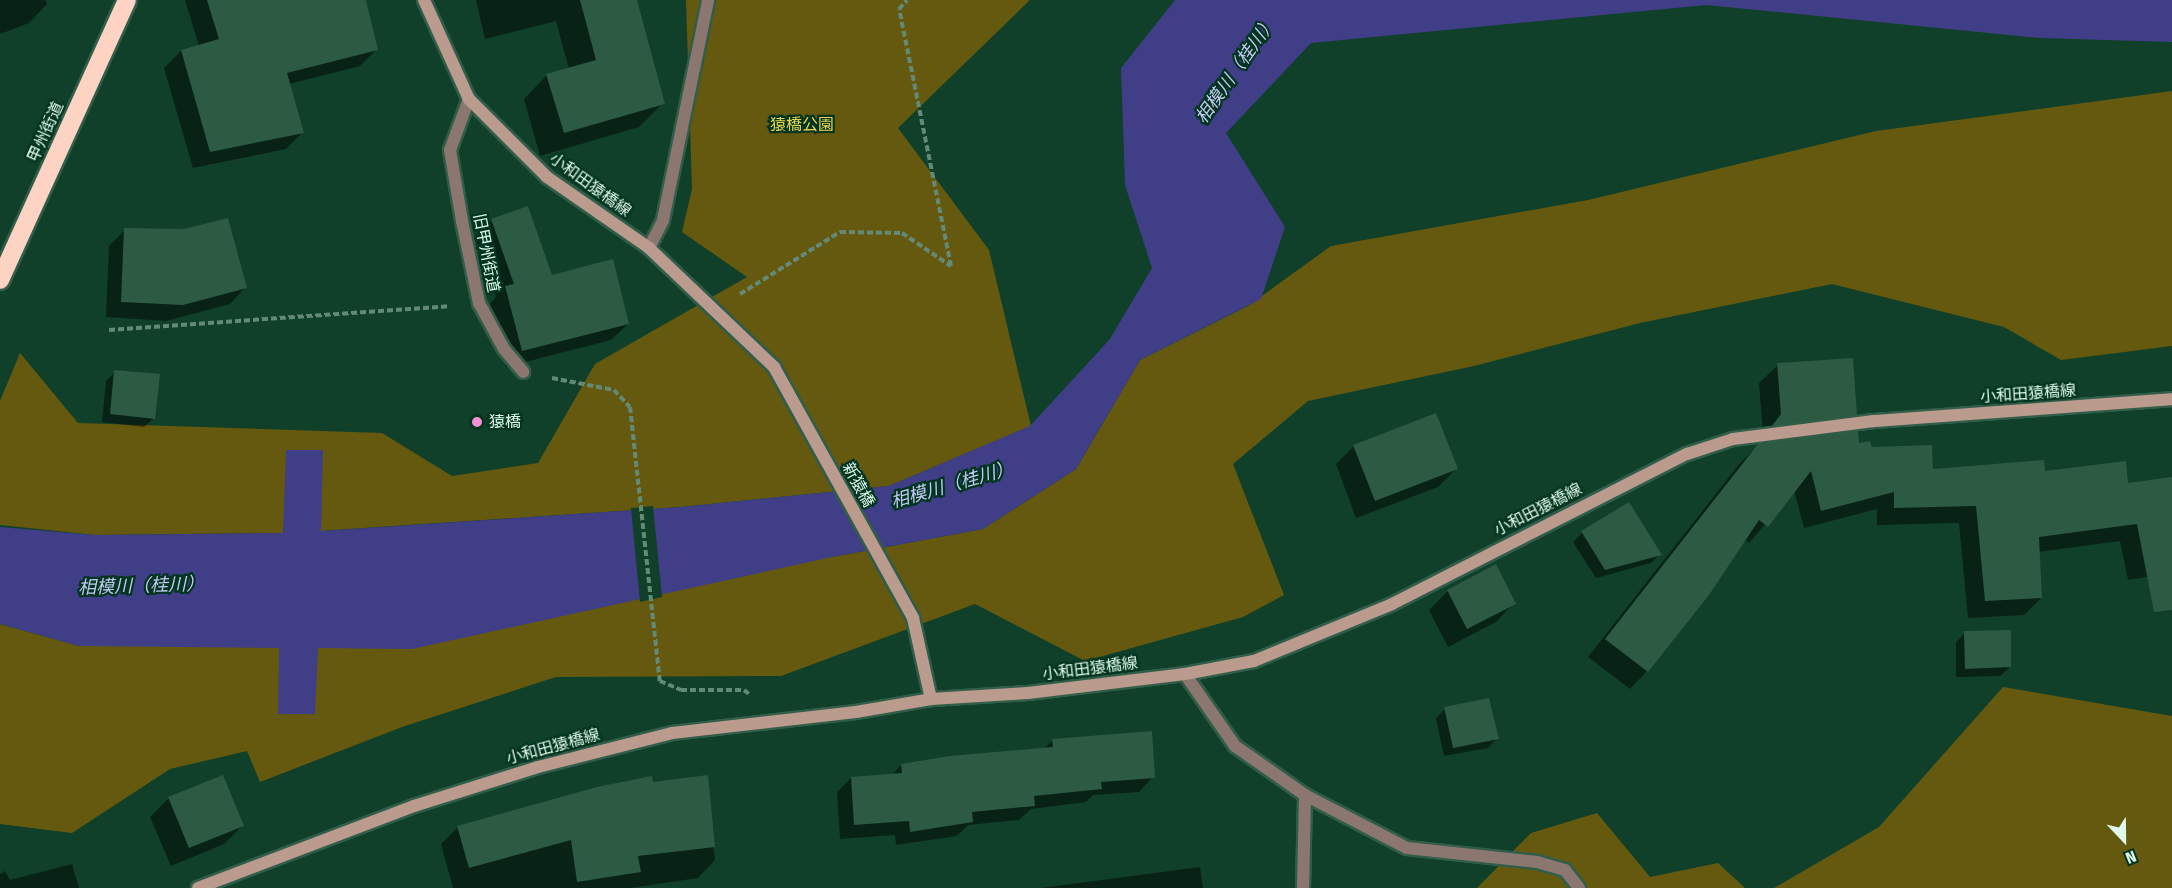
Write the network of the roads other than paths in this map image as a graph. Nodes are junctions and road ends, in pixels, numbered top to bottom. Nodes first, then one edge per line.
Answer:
1 (127, 0) edge
2 (424, 0) edge
3 (708, 0) edge
4 (470, 99) junction
5 (649, 248) junction
6 (0, 280) edge
7 (774, 367) joint
8 (523, 372) road end
9 (2172, 399) edge
10 (1185, 674) junction
11 (931, 699) junction
12 (1305, 795) junction
13 (198, 888) edge
14 (1303, 888) edge
15 (1579, 888) edge

1 - 6 highway, 甲州街道
2 - 4 main road, 小和田猿橋線
3 - 5 street
4 - 5 main road, 小和田猿橋線
4 - 8 street, 旧甲州街道
5 - 7 main road, 小和田猿橋線
7 - 11 main road, 新猿橋
9 - 10 main road, 小和田猿橋線
10 - 11 main road, 小和田猿橋線
10 - 12 street
11 - 13 main road, 小和田猿橋線
12 - 14 street
12 - 15 street

